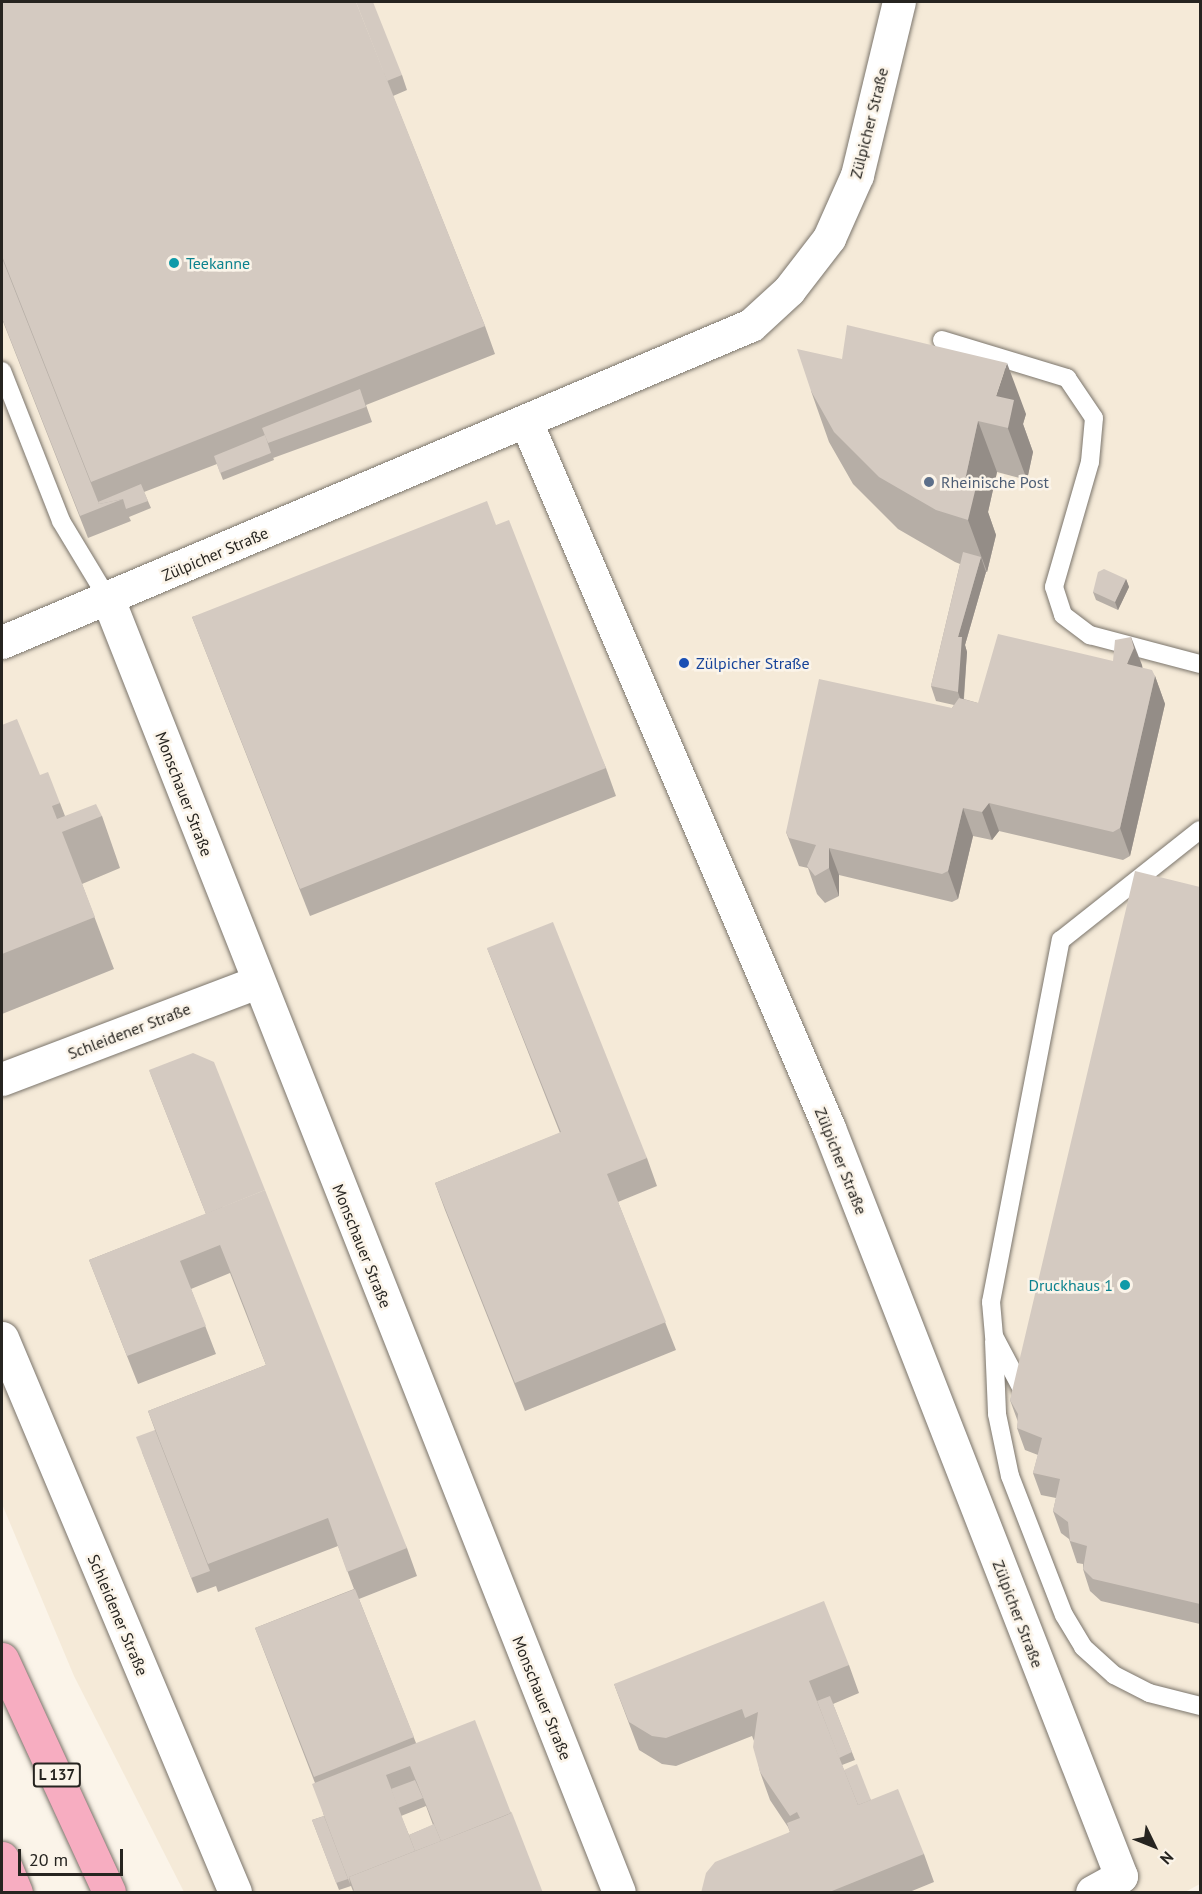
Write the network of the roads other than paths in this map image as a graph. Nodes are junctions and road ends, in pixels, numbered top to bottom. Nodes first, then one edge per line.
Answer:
1 (899, 2) edge
2 (942, 339) dead end
3 (2, 371) edge
4 (527, 424) junction
5 (108, 598) junction
6 (2, 642) edge
7 (1200, 664) edge
8 (1200, 830) edge
9 (257, 982) junction
10 (2, 1079) edge
11 (994, 1336) junction
12 (2, 1338) edge
13 (1024, 1393) edge
14 (2, 1659) edge
15 (1200, 1706) edge
16 (2, 1857) edge
17 (16, 1893) edge
18 (109, 1893) edge
19 (235, 1893) edge
20 (620, 1893) edge
21 (1092, 1893) edge

1 - 4 street, Zülpicher Straße
2 - 7 lane
3 - 5 lane
4 - 5 street, Zülpicher Straße
4 - 21 street, Zülpicher Straße
5 - 6 street, Zülpicher Straße
5 - 9 street, Monschauer Straße
8 - 11 lane
9 - 10 street, Schleidener Straße
9 - 20 street, Monschauer Straße
11 - 13 lane
11 - 15 lane
12 - 19 street, Schleidener Straße
14 - 18 main road, L 137
16 - 17 main road

